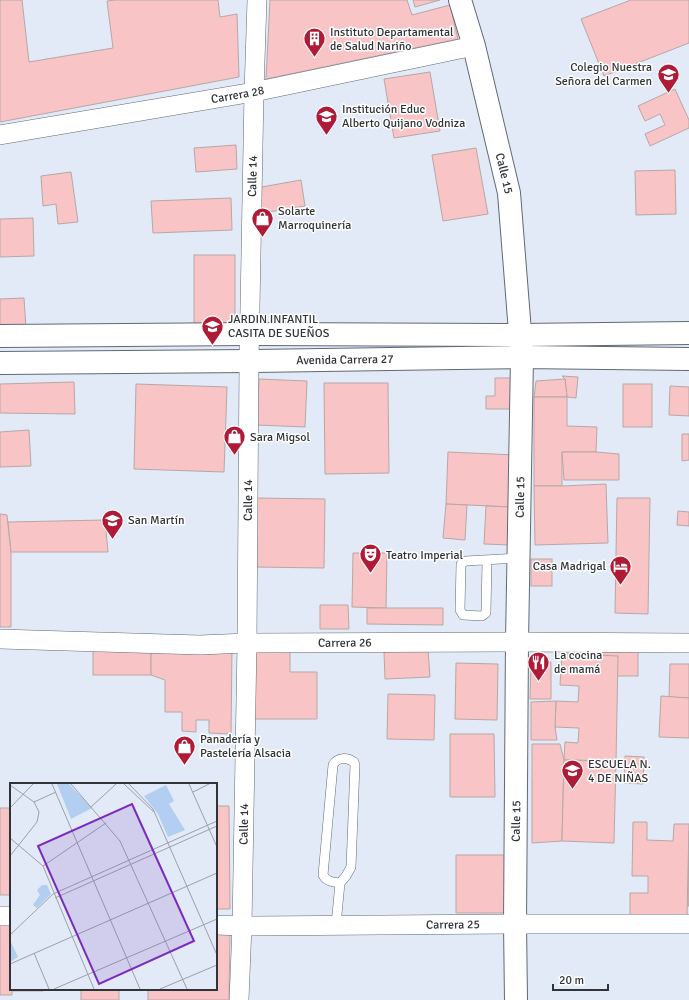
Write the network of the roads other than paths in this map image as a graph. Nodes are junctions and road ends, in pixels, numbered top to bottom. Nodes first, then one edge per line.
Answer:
1 (257, 0) edge
2 (460, 0) edge
3 (474, 46) junction
4 (254, 92) junction
5 (0, 135) edge
6 (689, 333) edge
7 (249, 334) junction
8 (520, 335) junction
9 (0, 336) edge
10 (522, 357) junction
11 (689, 359) edge
12 (249, 361) junction
13 (0, 363) edge
14 (519, 558) junction
15 (487, 560) junction
16 (0, 639) edge
17 (517, 642) junction
18 (247, 643) junction
19 (689, 643) edge
20 (340, 883) junction
21 (515, 924) junction
22 (689, 924) edge
23 (217, 925) edge
24 (336, 925) junction
25 (242, 926) junction
26 (239, 1000) edge
27 (516, 1000) edge

1 - 4 street, Calle 14
2 - 3 main road, Calle 15
3 - 4 street, Carrera 28
3 - 8 main road, Calle 15
4 - 5 street, Carrera 28
4 - 7 street, Calle 14
6 - 8 main road, Avenida Carrera 27
7 - 8 main road, Avenida Carrera 27
7 - 9 main road, Avenida Carrera 27
7 - 12 street, Calle 14
8 - 10 main road, Calle 15
10 - 11 main road, Avenida Carrera 27
10 - 12 main road, Avenida Carrera 27
10 - 14 main road, Calle 15
12 - 13 main road, Avenida Carrera 27
12 - 18 street, Calle 14
14 - 15 lane
14 - 17 main road, Calle 15
15 - 15 lane
16 - 18 street, Carrera 26
17 - 18 street, Carrera 26
17 - 19 street, Carrera 26
17 - 21 main road, Calle 15
18 - 25 street, Calle 14
20 - 20 lane
20 - 24 lane
21 - 22 street, Carrera 25
21 - 24 street, Carrera 25
21 - 27 main road, Calle 15
23 - 25 street, Carrera 25
24 - 25 street, Carrera 25
25 - 26 street, Calle 14

